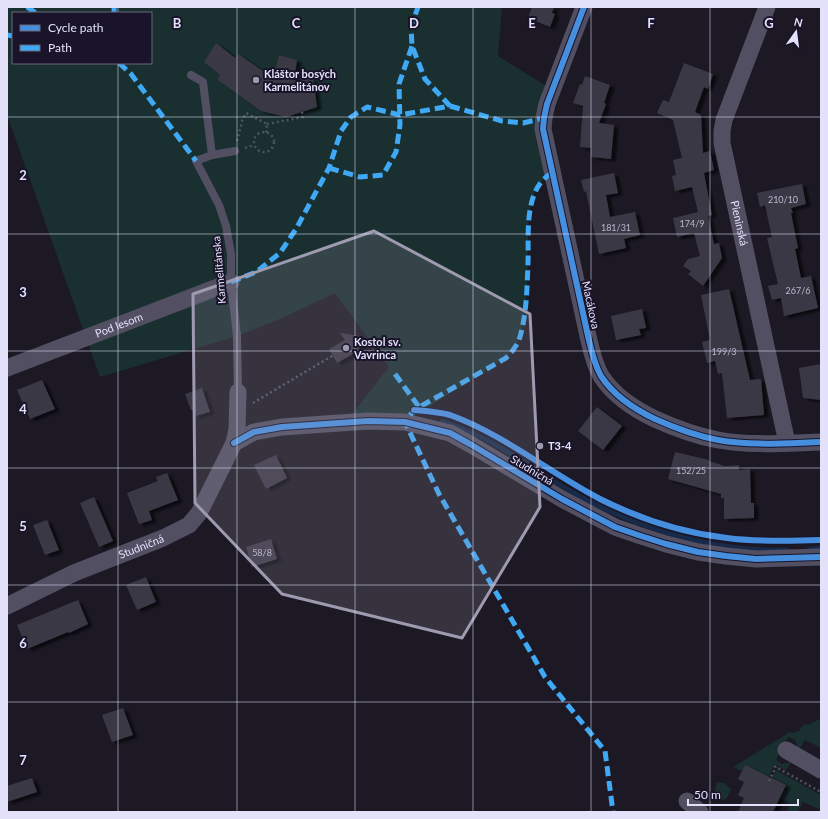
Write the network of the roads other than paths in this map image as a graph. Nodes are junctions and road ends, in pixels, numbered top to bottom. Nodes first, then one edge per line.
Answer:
1 (584, 7) edge
2 (767, 7) edge
3 (191, 75) dead end
4 (235, 151) road end
5 (212, 155) junction
6 (231, 282) junction
7 (7, 368) edge
8 (238, 392) joint
9 (821, 442) edge
10 (234, 443) junction
11 (787, 443) junction
12 (821, 557) edge
13 (7, 606) edge
14 (786, 750) dead end
15 (821, 770) edge

1 - 11 street, Macákova
2 - 11 street, Pieninská
3 - 5 lane
4 - 5 lane
5 - 6 lane, Karmelitánska
6 - 7 street, Pod lesom
6 - 8 lane, Karmelitánska
8 - 10 street, Studničná
9 - 11 street, Macákova
10 - 12 street, Studničná
10 - 13 street, Studničná
14 - 15 street

